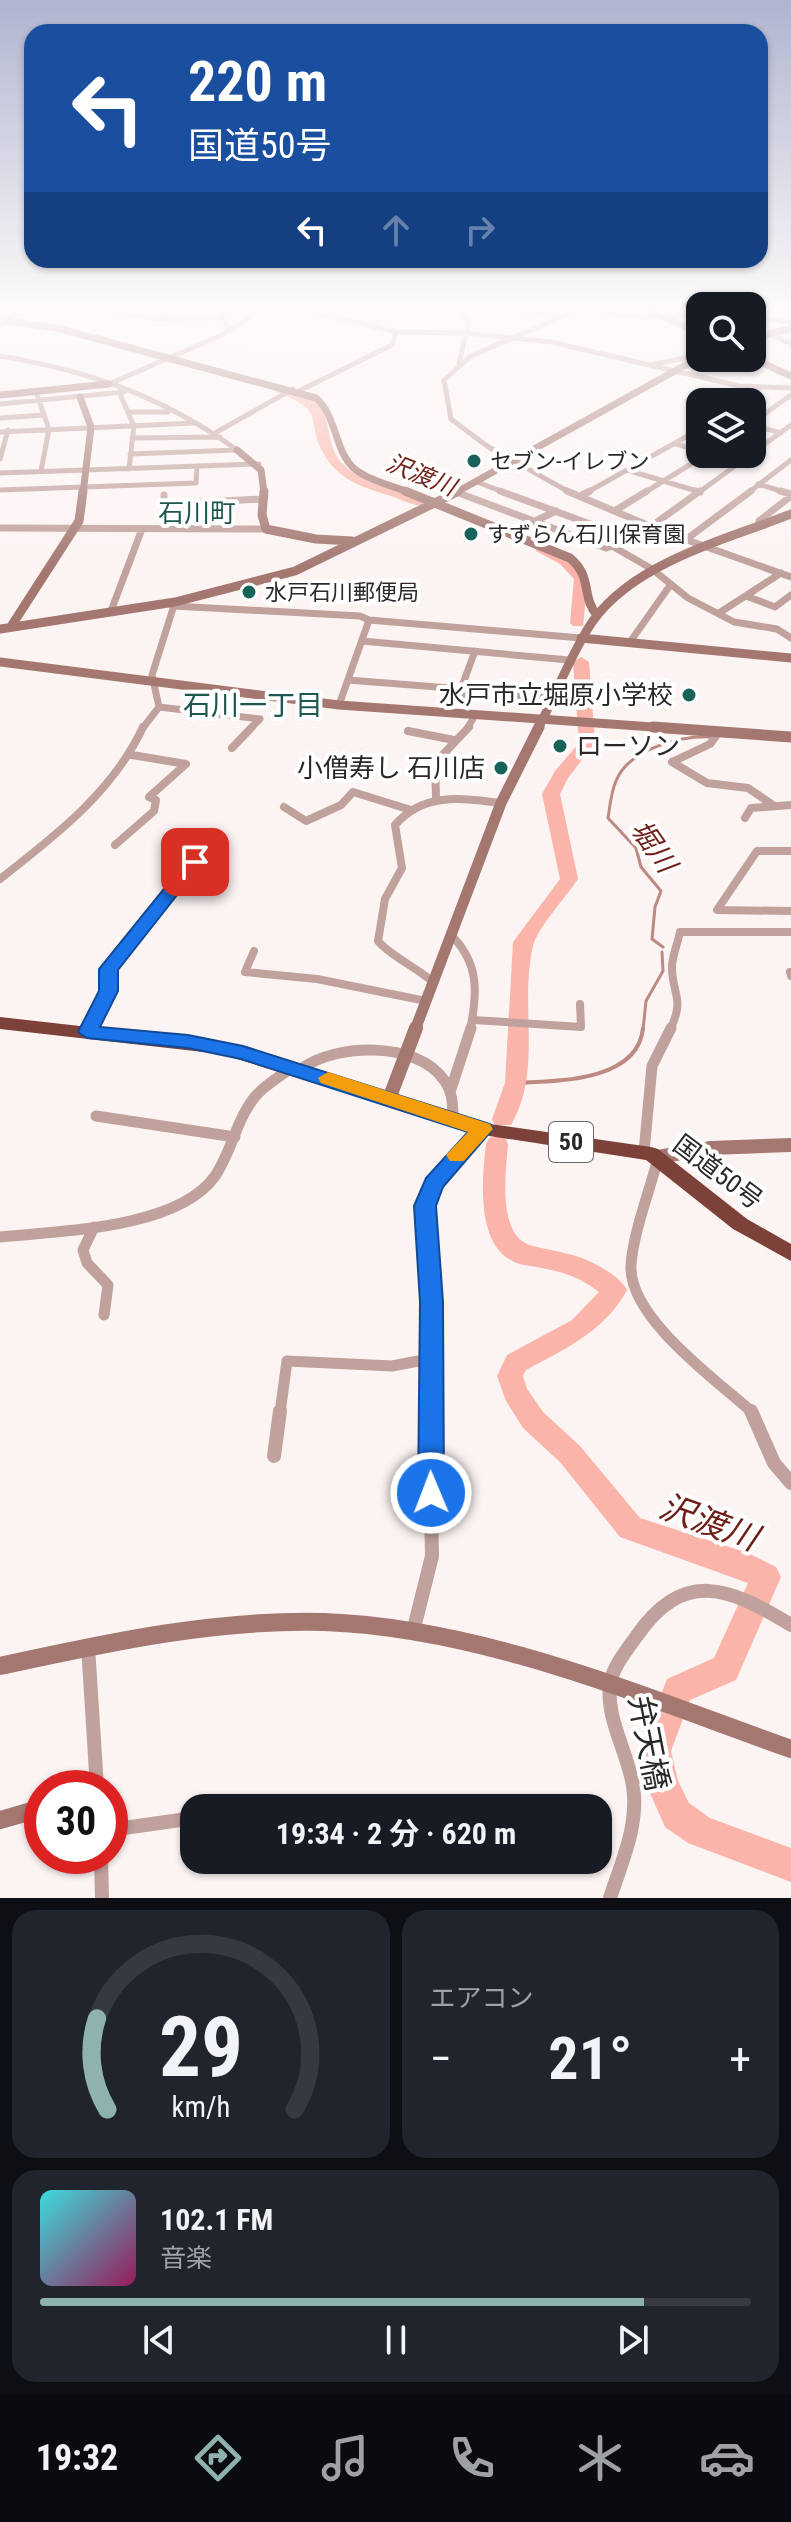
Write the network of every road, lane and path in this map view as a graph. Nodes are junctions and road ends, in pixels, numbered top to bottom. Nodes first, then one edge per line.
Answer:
1 (0, 395) edge
2 (46, 395) edge
3 (99, 395) edge
4 (120, 395) edge
5 (135, 395) edge
6 (282, 395) edge
7 (304, 395) edge
8 (447, 395) edge
9 (630, 395) edge
10 (791, 395) edge
11 (37, 396) junction
12 (80, 397) junction
13 (0, 404) edge
14 (128, 412) junction
15 (171, 412) junction
16 (766, 414) edge
17 (44, 415) junction
18 (0, 418) edge
19 (197, 423) junction
20 (791, 425) edge
21 (134, 426) junction
22 (91, 427) junction
23 (766, 428) edge
24 (49, 429) junction
25 (4, 431) edge
26 (781, 433) junction
27 (218, 435) junction
28 (132, 438) junction
29 (686, 438) edge
30 (676, 444) junction
31 (766, 444) edge
32 (686, 447) edge
33 (237, 450) junction
34 (130, 454) junction
35 (0, 459) edge
36 (791, 460) edge
37 (511, 462) junction
38 (259, 464) junction
39 (197, 466) junction
40 (686, 468) edge
41 (733, 468) edge
42 (129, 469) junction
43 (86, 470) junction
44 (627, 470) junction
45 (41, 471) junction
46 (0, 473) edge
47 (663, 481) junction
48 (477, 482) junction
49 (758, 484) junction
50 (84, 487) junction
51 (0, 490) edge
52 (456, 492) junction
53 (700, 492) junction
54 (164, 495) dead end
55 (582, 495) junction
56 (791, 495) edge
57 (263, 499) junction
58 (195, 503) junction
59 (430, 504) junction
60 (616, 510) junction
61 (556, 511) junction
62 (791, 514) edge
63 (534, 521) junction
64 (653, 525) junction
65 (764, 525) junction
66 (0, 528) edge
67 (76, 528) junction
68 (142, 529) junction
69 (197, 529) junction
70 (266, 529) junction
71 (512, 532) junction
72 (688, 538) junction
73 (356, 541) junction
74 (612, 546) junction
75 (708, 546) junction
76 (652, 569) junction
77 (781, 573) junction
78 (791, 577) edge
79 (671, 584) junction
80 (791, 595) edge
81 (746, 596) junction
82 (174, 604) junction
83 (111, 611) junction
84 (719, 613) junction
85 (597, 615) junction
86 (369, 620) junction
87 (12, 625) junction
88 (0, 629) edge
89 (581, 638) junction
90 (791, 638) edge
91 (362, 641) junction
92 (630, 642) junction
93 (475, 651) junction
94 (791, 658) edge
95 (569, 660) junction
96 (0, 662) edge
97 (348, 680) junction
98 (152, 683) junction
99 (459, 692) junction
100 (550, 699) junction
101 (339, 705) junction
102 (159, 707) junction
103 (452, 713) junction
104 (475, 715) junction
105 (540, 719) junction
106 (408, 731) dead end
107 (719, 732) junction
108 (791, 737) edge
109 (454, 740) junction
110 (232, 748) dead end
111 (132, 755) junction
112 (436, 797) junction
113 (501, 803) junction
114 (773, 805) junction
115 (791, 805) edge
116 (284, 807) dead end
117 (411, 810) junction
118 (745, 818) dead end
119 (217, 840) dead end
120 (115, 845) dead end
121 (791, 851) edge
122 (0, 879) edge
123 (791, 911) edge
124 (791, 932) edge
125 (450, 934) junction
126 (254, 951) dead end
127 (433, 982) junction
128 (426, 1001) junction
129 (580, 1004) dead end
130 (474, 1020) junction
131 (0, 1023) edge
132 (87, 1032) junction
133 (406, 1053) junction
134 (297, 1068) junction
135 (451, 1089) junction
136 (389, 1099) junction
137 (96, 1116) dead end
138 (453, 1121) junction
139 (483, 1129) junction
140 (235, 1137) junction
141 (791, 1145) edge
142 (651, 1154) junction
143 (94, 1227) junction
144 (0, 1237) edge
145 (791, 1253) edge
146 (104, 1315) dead end
147 (429, 1359) junction
148 (274, 1456) dead end
149 (791, 1483) edge
150 (789, 1624) edge
151 (413, 1632) junction
152 (88, 1646) junction
153 (0, 1666) edge
154 (609, 1688) junction
155 (791, 1749) edge
156 (96, 1770) edge
157 (24, 1813) edge
158 (0, 1820) edge
159 (180, 1820) edge
160 (128, 1827) edge
161 (101, 1874) edge
162 (102, 1898) edge
163 (610, 1898) edge

1 - 11 street
2 - 11 street
3 - 12 street
4 - 14 street
5 - 15 street
6 - 27 street
7 - 59 street
8 - 37 street
9 - 37 street
10 - 16 street
11 - 12 street
11 - 13 street
11 - 17 street
12 - 22 street
14 - 15 street
14 - 21 street
15 - 19 street
17 - 18 street
17 - 24 street
19 - 21 street
19 - 27 street
20 - 26 street
21 - 22 street
21 - 28 street
22 - 24 street
22 - 43 street
23 - 26 street
24 - 25 street
24 - 45 street
25 - 35 street
26 - 31 street
27 - 28 street
27 - 33 street
28 - 34 street
29 - 30 street
30 - 32 street
30 - 44 street
33 - 34 street
33 - 38 street
34 - 42 street
36 - 49 street
37 - 48 street
37 - 55 street
38 - 39 street
38 - 57 street
39 - 42 street
39 - 50 street
40 - 47 street
41 - 53 street
42 - 43 street
43 - 45 street
43 - 50 street
44 - 47 street
44 - 55 street
45 - 46 street
47 - 53 street
47 - 60 street
48 - 52 street
48 - 61 street
49 - 56 street
49 - 72 street
50 - 51 street
50 - 67 street
52 - 59 street
52 - 63 street
53 - 64 street
54 - 58 street
55 - 60 street
56 - 65 street
57 - 58 street
57 - 70 street
58 - 69 street
59 - 71 street
59 - 73 street
60 - 64 street
61 - 63 street
61 - 74 street
62 - 65 street
63 - 71 street
63 - 74 street
64 - 72 street
65 - 75 street
66 - 67 street
67 - 68 street
67 - 87 street
68 - 69 street
68 - 83 street
69 - 70 street
70 - 73 street
71 - 85 street
72 - 75 street
73 - 82 street
74 - 76 street
75 - 76 street
75 - 77 street
76 - 79 street
76 - 85 street
77 - 78 street
77 - 81 street
79 - 84 street
79 - 92 street
80 - 81 street
81 - 84 street
82 - 83 street
82 - 86 street
82 - 98 street
83 - 87 street
84 - 90 street
85 - 89 street
86 - 89 street
86 - 91 street
87 - 88 street
89 - 92 street
89 - 95 street
91 - 93 street
91 - 97 street
92 - 94 street
93 - 95 street
93 - 99 street
95 - 100 street
96 - 98 street
97 - 99 street
97 - 101 street
98 - 101 street
98 - 102 street
99 - 100 street
99 - 103 street
100 - 105 street
101 - 103 street
102 - 110 street
102 - 111 street
103 - 104 street
104 - 105 street
104 - 109 street
105 - 107 street
105 - 113 street
106 - 109 street
107 - 108 street
107 - 114 street
109 - 112 street
111 - 120 street
111 - 122 street
112 - 113 street
112 - 117 street
113 - 125 street
114 - 115 street
114 - 118 street
116 - 117 street
117 - 127 street
119 - 132 street
121 - 123 street
124 - 142 street
125 - 127 street
125 - 130 street
126 - 128 street
127 - 128 street
128 - 133 street
129 - 130 street
130 - 135 street
131 - 132 highway, 国道50号 / 50
132 - 134 highway, 国道50号 / 50
133 - 134 street
133 - 135 street
133 - 136 street
134 - 136 highway, 国道50号 / 50
134 - 140 street
135 - 138 street
136 - 138 highway, 国道50号 / 50
137 - 140 street
138 - 139 highway, 国道50号 / 50
139 - 142 highway, 国道50号 / 50
139 - 147 street
140 - 143 street
141 - 142 street
142 - 145 highway, 国道50号
142 - 149 street
143 - 144 street
143 - 146 street
147 - 148 street
147 - 151 street
150 - 154 street, 弁天橋
151 - 152 street
151 - 154 street
152 - 153 street
152 - 156 street
154 - 155 street
154 - 163 street, 弁天橋
157 - 158 street
159 - 160 street
161 - 162 street

